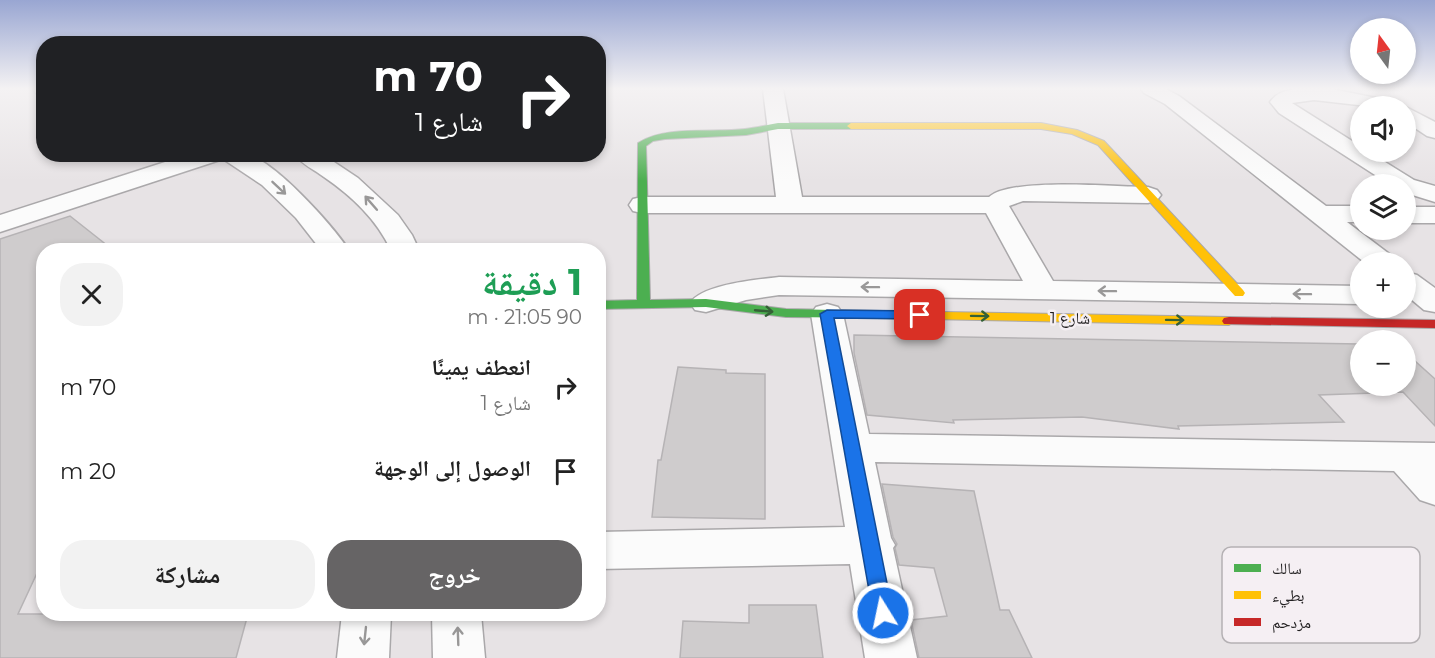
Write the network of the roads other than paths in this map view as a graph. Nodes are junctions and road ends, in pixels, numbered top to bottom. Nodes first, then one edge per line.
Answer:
1 (777, 120) edge
2 (1197, 120) edge
3 (1303, 120) edge
4 (1417, 120) edge
5 (778, 126) junction
6 (1435, 130) edge
7 (1350, 150) edge
8 (190, 162) edge
9 (243, 162) edge
10 (317, 162) edge
11 (1369, 162) edge
12 (1388, 174) edge
13 (1416, 188) edge
14 (1435, 194) edge
15 (1148, 195) junction
16 (790, 204) junction
17 (642, 205) junction
18 (995, 205) junction
19 (1317, 214) junction
20 (1350, 214) edge
21 (1416, 215) edge
22 (1435, 215) edge
23 (0, 224) edge
24 (329, 243) edge
25 (402, 243) edge
26 (1368, 252) edge
27 (1043, 290) junction
28 (1239, 293) junction
29 (1350, 295) edge
30 (1424, 299) edge
31 (706, 303) junction
32 (644, 304) junction
33 (606, 305) edge
34 (827, 314) junction
35 (852, 448) junction
36 (1420, 456) edge
37 (1435, 489) edge
38 (872, 545) junction
39 (606, 551) edge
40 (366, 621) edge
41 (458, 621) edge
42 (363, 658) edge
43 (459, 658) edge
44 (891, 658) edge

1 - 5 street
2 - 19 street
3 - 7 street
4 - 6 street
5 - 15 street
5 - 16 street
5 - 17 street
8 - 23 street
9 -> 24 street
25 -> 10 street
11 - 12 street
13 - 14 street
15 - 18 street
15 - 28 street
16 - 17 street
16 - 18 street
17 - 32 street
18 - 27 street
19 - 20 street
19 - 26 street
21 - 22 street
28 -> 27 street, شارع 1
27 -> 31 street, شارع 1
29 -> 28 street, شارع 1
34 -> 30 street, شارع 1
31 - 32 street, شارع 1
31 -> 34 street, شارع 1
32 - 33 street, شارع 1
34 - 35 street
35 - 36 street
35 - 38 street
36 - 37 street
38 - 39 street
38 - 44 street
40 -> 42 street
43 -> 41 street

